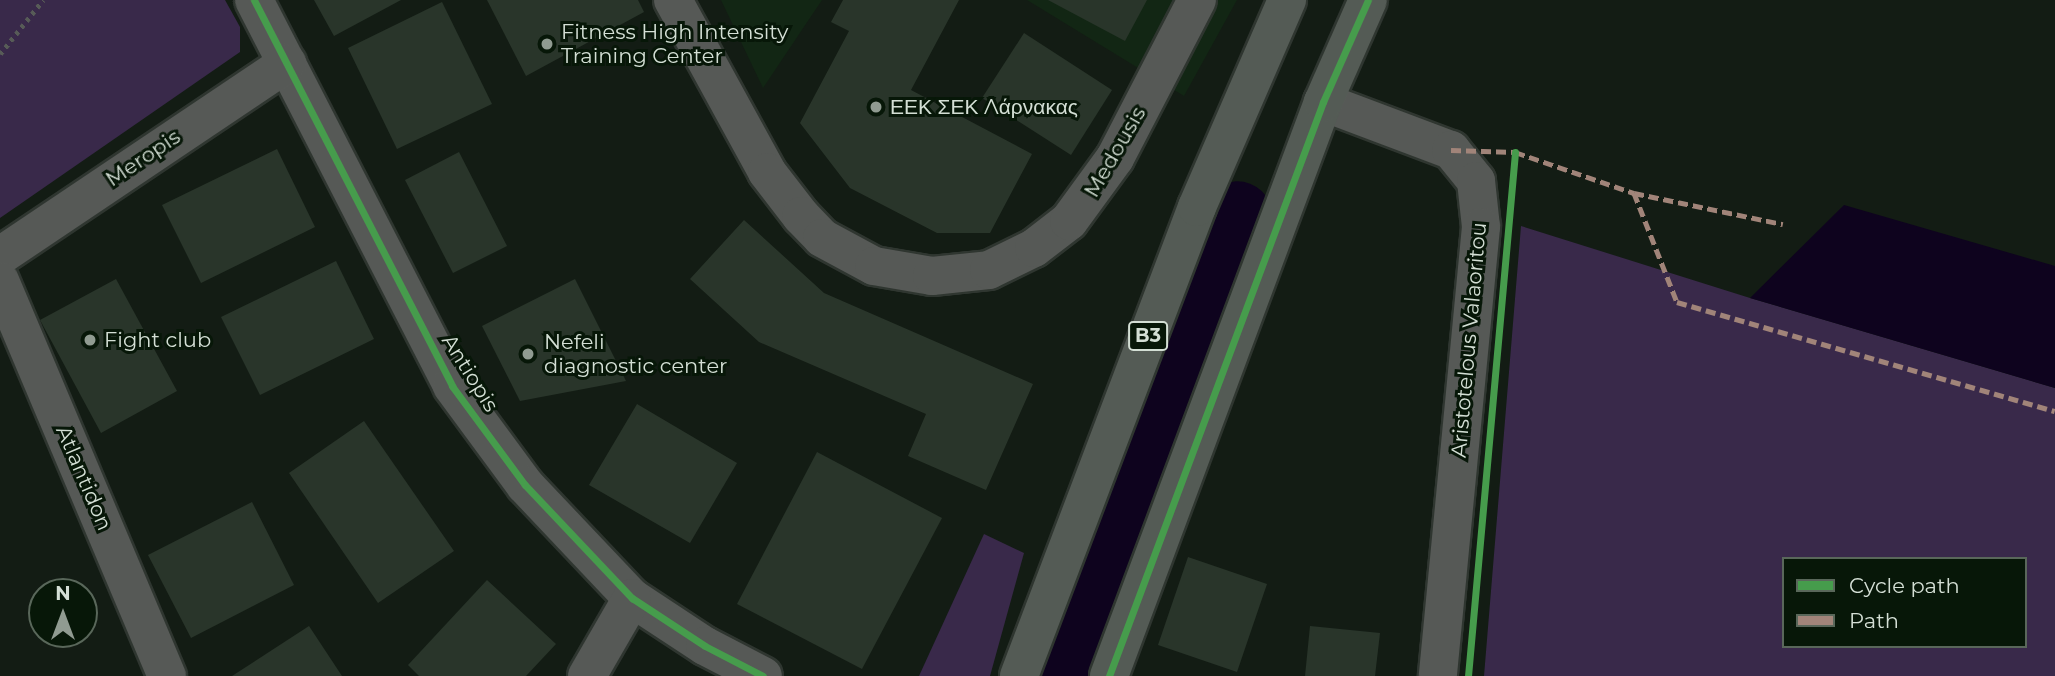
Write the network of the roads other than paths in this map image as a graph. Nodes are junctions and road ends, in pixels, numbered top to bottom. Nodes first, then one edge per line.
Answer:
1 (254, 0) edge
2 (673, 0) edge
3 (1197, 0) edge
4 (1287, 0) edge
5 (1368, 0) edge
6 (287, 62) junction
7 (1323, 102) junction
8 (0, 256) edge
9 (0, 281) edge
10 (632, 598) junction
11 (167, 676) edge
12 (587, 676) edge
13 (763, 676) edge
14 (1019, 676) edge
15 (1109, 676) edge
16 (1438, 676) edge

1 - 6 street, Antiopis
2 - 3 street, Medousis
4 - 14 main road, B3
5 - 7 main road
6 - 8 street, Meropis
6 - 10 street, Antiopis
7 - 15 main road
7 - 16 street, Aristotelous Valaoritou
9 - 11 street, Atlantidon
10 - 12 street
10 - 13 street, Antiopis

